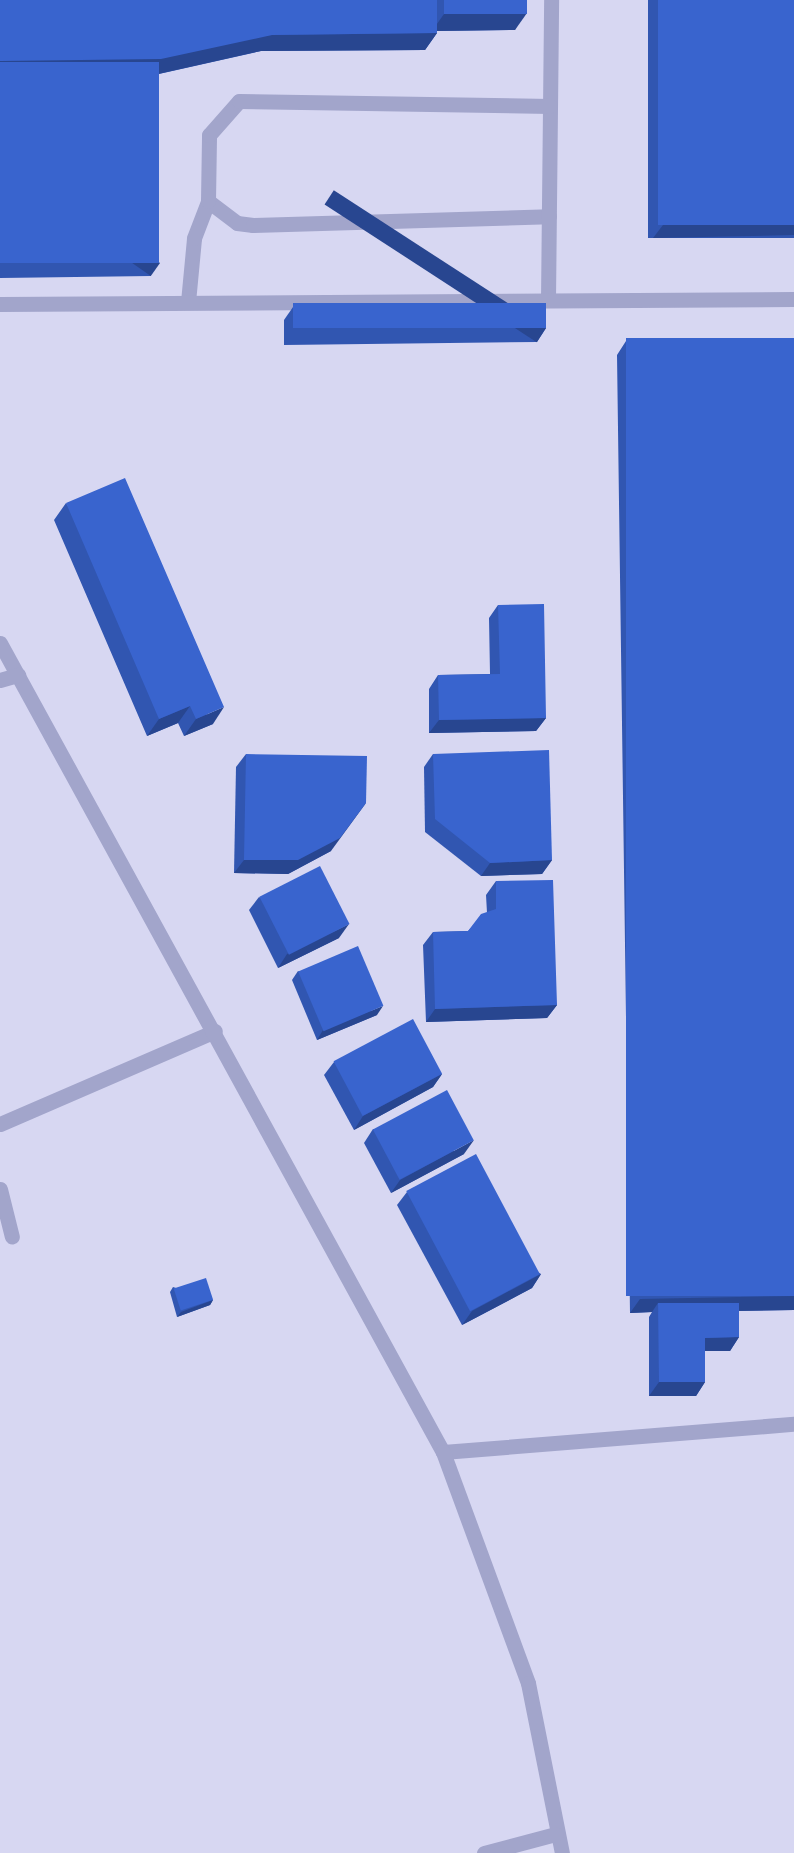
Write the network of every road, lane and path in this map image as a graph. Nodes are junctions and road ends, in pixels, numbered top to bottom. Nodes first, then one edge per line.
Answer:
1 (551, 0) edge
2 (550, 106) junction
3 (208, 201) junction
4 (549, 216) junction
5 (794, 298) edge
6 (548, 300) junction
7 (188, 302) junction
8 (0, 304) edge
9 (0, 643) edge
10 (18, 675) junction
11 (0, 680) edge
12 (215, 1031) junction
13 (0, 1124) edge
14 (0, 1189) edge
15 (12, 1237) dead end
16 (794, 1424) edge
17 (443, 1452) junction
18 (556, 1834) junction
19 (484, 1853) edge
20 (562, 1853) edge

1 - 2 street
2 - 3 street
2 - 4 street
3 - 4 street
3 - 7 street
4 - 6 street
5 - 6 street
6 - 7 street
7 - 8 street
9 - 10 street
10 - 11 street
10 - 12 street
12 - 13 street
12 - 17 street
14 - 15 street
16 - 17 street
17 - 18 street
18 - 19 street
18 - 20 street

